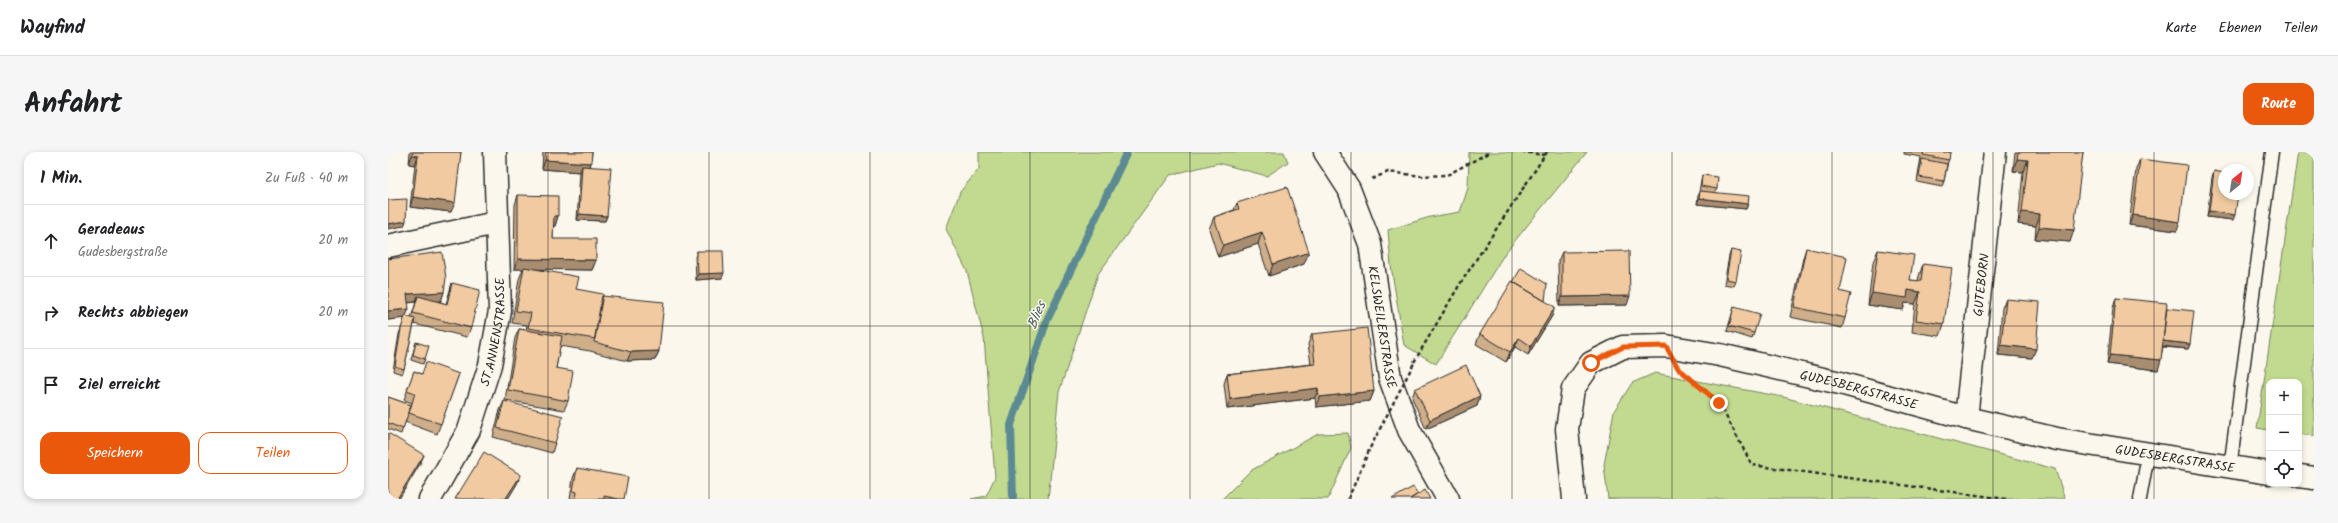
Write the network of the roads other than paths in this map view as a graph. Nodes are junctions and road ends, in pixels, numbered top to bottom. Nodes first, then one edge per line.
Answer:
1 (496, 152) edge
2 (1325, 152) edge
3 (1995, 152) edge
4 (2272, 152) edge
5 (496, 223) junction
6 (388, 246) edge
7 (1966, 418) junction
8 (2148, 455) junction
9 (2230, 468) junction
10 (2266, 473) edge
11 (2302, 476) edge
12 (2314, 478) edge
13 (430, 499) edge
14 (1448, 499) edge
15 (1574, 499) edge
16 (2140, 499) edge

1 - 5 main road, ST.ANNENSTRASSE
2 - 14 main road, KELSWEILERSTRASSE
3 - 7 main road, GUTEBORN
4 - 9 lane
5 - 6 main road
5 - 13 main road, ST.ANNENSTRASSE
7 - 8 main road, GUDESBERGSTRASSE
7 - 15 main road, GUDESBERGSTRASSE
8 - 9 main road, GUDESBERGSTRASSE
8 - 16 lane
9 - 10 main road, GUDESBERGSTRASSE
11 - 12 main road

